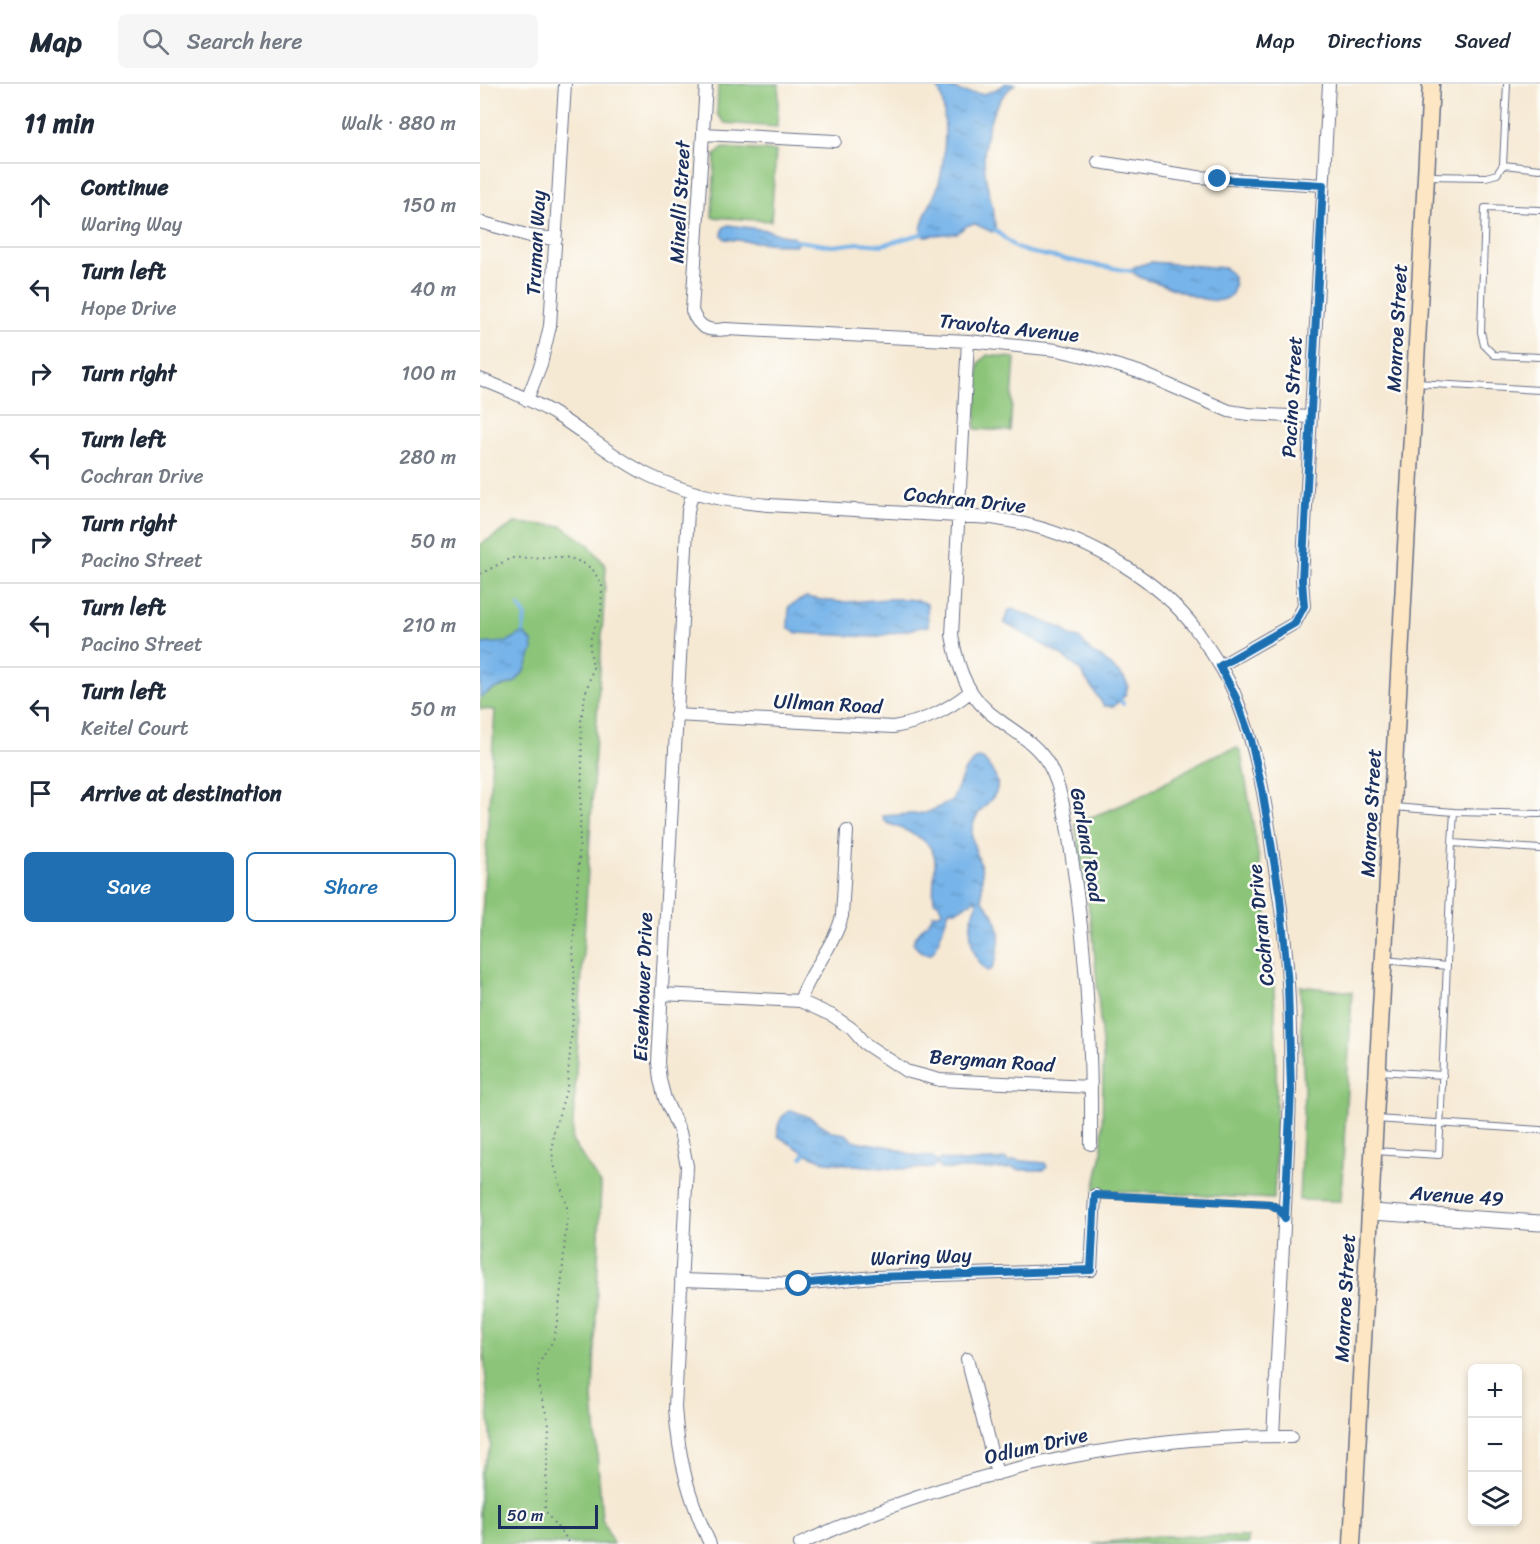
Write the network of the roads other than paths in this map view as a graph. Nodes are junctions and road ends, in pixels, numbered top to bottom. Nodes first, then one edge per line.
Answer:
1 (565, 84) edge
2 (706, 84) edge
3 (1329, 84) edge
4 (1431, 84) edge
5 (1506, 84) edge
6 (703, 134) junction
7 (835, 141) dead end
8 (1098, 162) dead end
9 (1503, 165) junction
10 (1540, 169) edge
11 (1426, 176) junction
12 (1323, 185) junction
13 (1540, 210) edge
14 (480, 222) edge
15 (556, 239) junction
16 (696, 320) joint
17 (968, 341) junction
18 (1540, 357) edge
19 (480, 379) edge
20 (1415, 383) junction
21 (1540, 390) edge
22 (527, 400) junction
23 (1311, 417) junction
24 (692, 493) junction
25 (958, 516) junction
26 (1220, 666) junction
27 (970, 692) junction
28 (676, 715) junction
29 (1392, 807) junction
30 (1454, 812) junction
31 (1540, 814) edge
32 (847, 831) dead end
33 (1452, 843) junction
34 (1540, 849) edge
35 (1384, 960) junction
36 (1447, 966) junction
37 (662, 994) junction
38 (800, 1001) junction
39 (1378, 1071) junction
40 (1443, 1074) junction
41 (1091, 1087) junction
42 (1375, 1119) junction
43 (1441, 1123) junction
44 (1540, 1130) edge
45 (1090, 1144) dead end
46 (1374, 1151) junction
47 (1095, 1195) joint
48 (1371, 1212) junction
49 (1285, 1218) junction
50 (1540, 1223) edge
51 (681, 1280) junction
52 (967, 1359) dead end
53 (1273, 1436) junction
54 (1292, 1436) dead end
55 (997, 1474) junction
56 (710, 1544) edge
57 (800, 1544) edge
58 (1352, 1544) edge

1 - 15 street, Truman Way
2 - 6 street, Minelli Street
3 - 12 street, Pacino Street
4 - 11 main road, Monroe Street
5 - 9 lane
6 - 7 street
6 - 16 street, Minelli Street
8 - 12 street
9 - 10 lane
9 - 11 lane
11 - 20 main road, Monroe Street
12 - 23 street, Pacino Street
13 - 18 lane
14 - 15 street
15 - 22 street, Truman Way
16 - 17 street, Travolta Avenue
17 - 23 street, Travolta Avenue
17 - 25 street, Garland Road
19 - 22 street, Cochran Drive
20 - 21 lane
20 - 29 main road, Monroe Street
22 - 24 street, Cochran Drive
23 - 26 street, Pacino Street
24 - 25 street, Cochran Drive
24 - 28 street, Eisenhower Drive
25 - 26 street, Cochran Drive
25 - 27 street, Garland Road
26 - 49 street, Cochran Drive
27 - 28 street, Ullman Road
27 - 41 street, Garland Road
28 - 37 street, Eisenhower Drive
29 - 30 lane
29 - 35 main road, Monroe Street
30 - 31 lane
30 - 33 lane
32 - 38 street
33 - 34 lane
33 - 36 lane
35 - 36 lane
35 - 39 main road, Monroe Street
36 - 40 lane
37 - 38 street, Bergman Road
37 - 51 street, Eisenhower Drive
38 - 41 street, Bergman Road
39 - 40 lane
39 - 42 main road, Monroe Street
40 - 43 lane
41 - 45 street, Garland Road
42 - 43 lane
42 - 46 main road, Monroe Street
43 - 44 lane
43 - 46 lane
46 - 48 main road, Monroe Street
47 - 49 lane
47 - 51 street, Waring Way
48 - 50 street, Avenue 49
48 - 58 main road, Monroe Street
49 - 53 street, Cochran Drive
51 - 56 street, Eisenhower Drive
52 - 55 street
53 - 54 street, Odlum Drive
53 - 55 street, Odlum Drive
55 - 57 street, Odlum Drive

